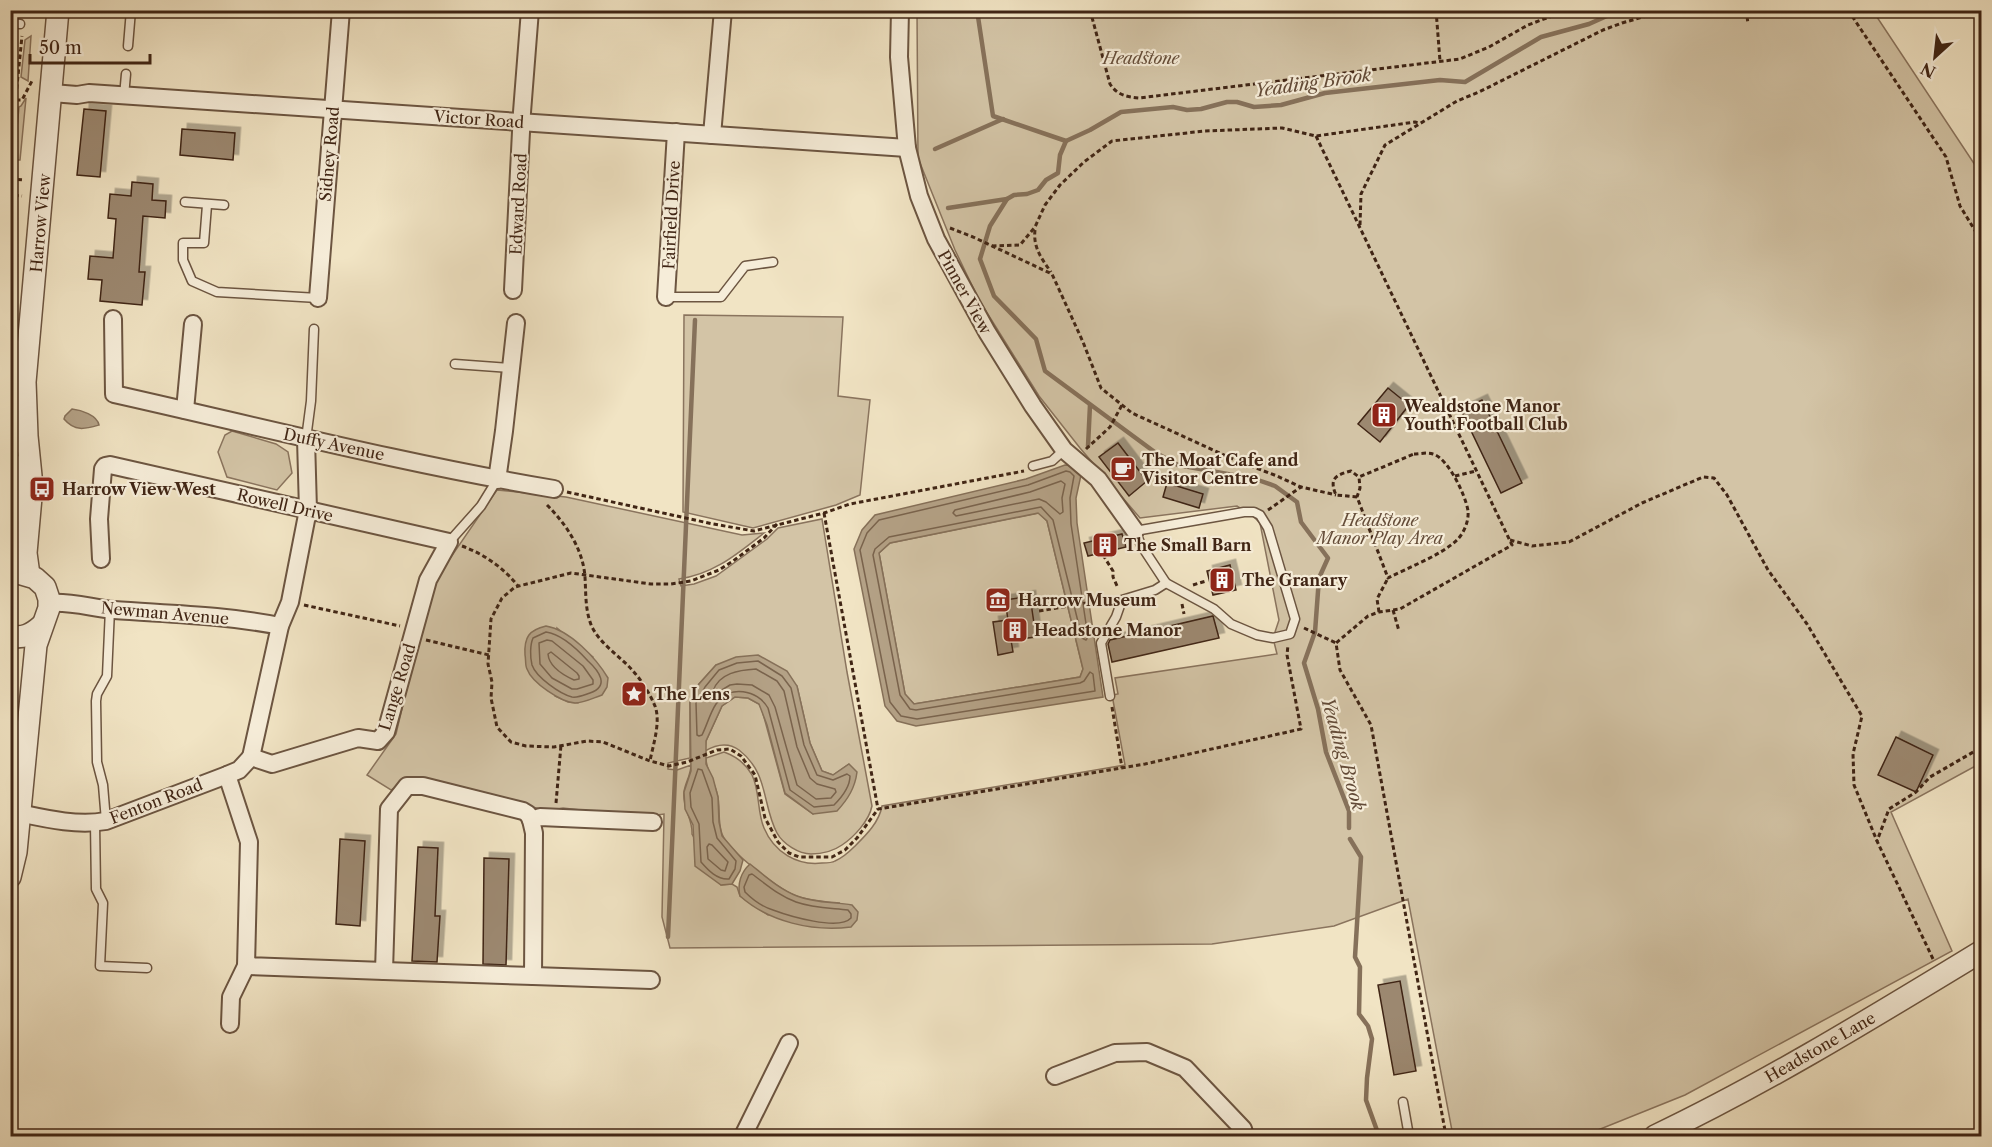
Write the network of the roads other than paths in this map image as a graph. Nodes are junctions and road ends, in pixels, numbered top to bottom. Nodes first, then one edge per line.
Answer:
1 (58, 10) edge
2 (131, 10) edge
3 (341, 10) edge
4 (530, 10) edge
5 (723, 10) edge
6 (900, 10) edge
7 (10, 23) edge
8 (21, 25) road end
9 (128, 46) dead end
10 (126, 74) dead end
11 (51, 93) junction
12 (124, 96) junction
13 (333, 109) junction
14 (523, 122) junction
15 (676, 132) junction
16 (712, 135) junction
17 (907, 148) junction
18 (185, 202) dead end
19 (207, 205) junction
20 (224, 205) dead end
21 (773, 262) dead end
22 (513, 290) dead end
23 (666, 297) joint
24 (318, 298) joint
25 (113, 319) dead end
26 (516, 323) dead end
27 (192, 324) dead end
28 (315, 329) dead end
29 (455, 364) dead end
30 (511, 368) junction
31 (185, 410) junction
32 (21, 431) edge
33 (306, 439) junction
34 (1069, 454) junction
35 (1033, 466) road end
36 (497, 480) junction
37 (554, 489) road end
38 (308, 510) junction
39 (10, 518) edge
40 (1135, 531) junction
41 (454, 543) junction
42 (101, 559) dead end
43 (20, 574) edge
44 (1166, 583) junction
45 (49, 603) junction
46 (110, 609) junction
47 (41, 626) junction
48 (280, 626) junction
49 (10, 636) edge
50 (1110, 696) road end
51 (250, 757) junction
52 (227, 775) junction
53 (19, 813) junction
54 (531, 820) junction
55 (101, 822) junction
56 (653, 822) dead end
57 (10, 877) edge
58 (1982, 951) edge
59 (246, 966) junction
60 (147, 968) dead end
61 (384, 971) junction
62 (533, 976) junction
63 (651, 980) dead end
64 (230, 1024) dead end
65 (789, 1043) dead end
66 (1055, 1076) dead end
67 (1403, 1102) dead end
68 (742, 1137) edge
69 (1245, 1137) edge
70 (1409, 1137) edge
71 (1655, 1137) edge

1 - 11 street, Harrow View
2 - 9 lane
3 - 13 street, Sidney Road
4 - 14 street, Edward Road
5 - 16 street
6 - 17 street, Pinner View
7 - 8 lane
10 - 12 lane
11 - 12 street, Victor Road
11 - 32 street, Harrow View
12 - 13 street, Victor Road
13 - 14 street, Victor Road
13 - 24 street, Sidney Road
14 - 15 street, Victor Road
14 - 22 street, Edward Road
15 - 16 street, Victor Road
15 - 23 street, Fairfield Drive
16 - 17 street, Victor Road
17 - 34 street, Pinner View
18 - 19 lane
19 - 20 lane
19 - 24 lane
21 - 23 lane
25 - 31 street, Duffy Avenue
26 - 30 street
27 - 31 street
28 - 33 lane
29 - 30 lane
30 - 36 street
31 - 33 street, Duffy Avenue
32 - 39 street, Harrow View
32 - 43 street, Harrow View
33 - 36 street, Duffy Avenue
33 - 38 street
34 - 35 lane
34 - 40 street, Pinner View
36 - 37 street, Duffy Avenue
36 - 41 lane
38 - 41 street, Rowell Drive
38 - 42 street, Rowell Drive
38 - 48 street
40 - 44 lane
40 - 44 lane
41 - 51 street, Lange Road
43 - 45 street, Harrow View
44 - 50 lane
45 - 46 street, Newman Avenue
45 - 47 street
46 - 48 street, Newman Avenue
46 - 55 lane
47 - 49 street
47 - 53 street
48 - 51 street
51 - 52 street, Fenton Road
52 - 55 street, Fenton Road
52 - 59 street
53 - 55 street, Fenton Road
53 - 57 street
54 - 56 street
54 - 61 street
54 - 62 street
55 - 60 lane
58 - 71 street, Headstone Lane
59 - 61 street
59 - 64 street
61 - 62 street
62 - 63 street
65 - 68 street
66 - 69 street
67 - 70 lane

